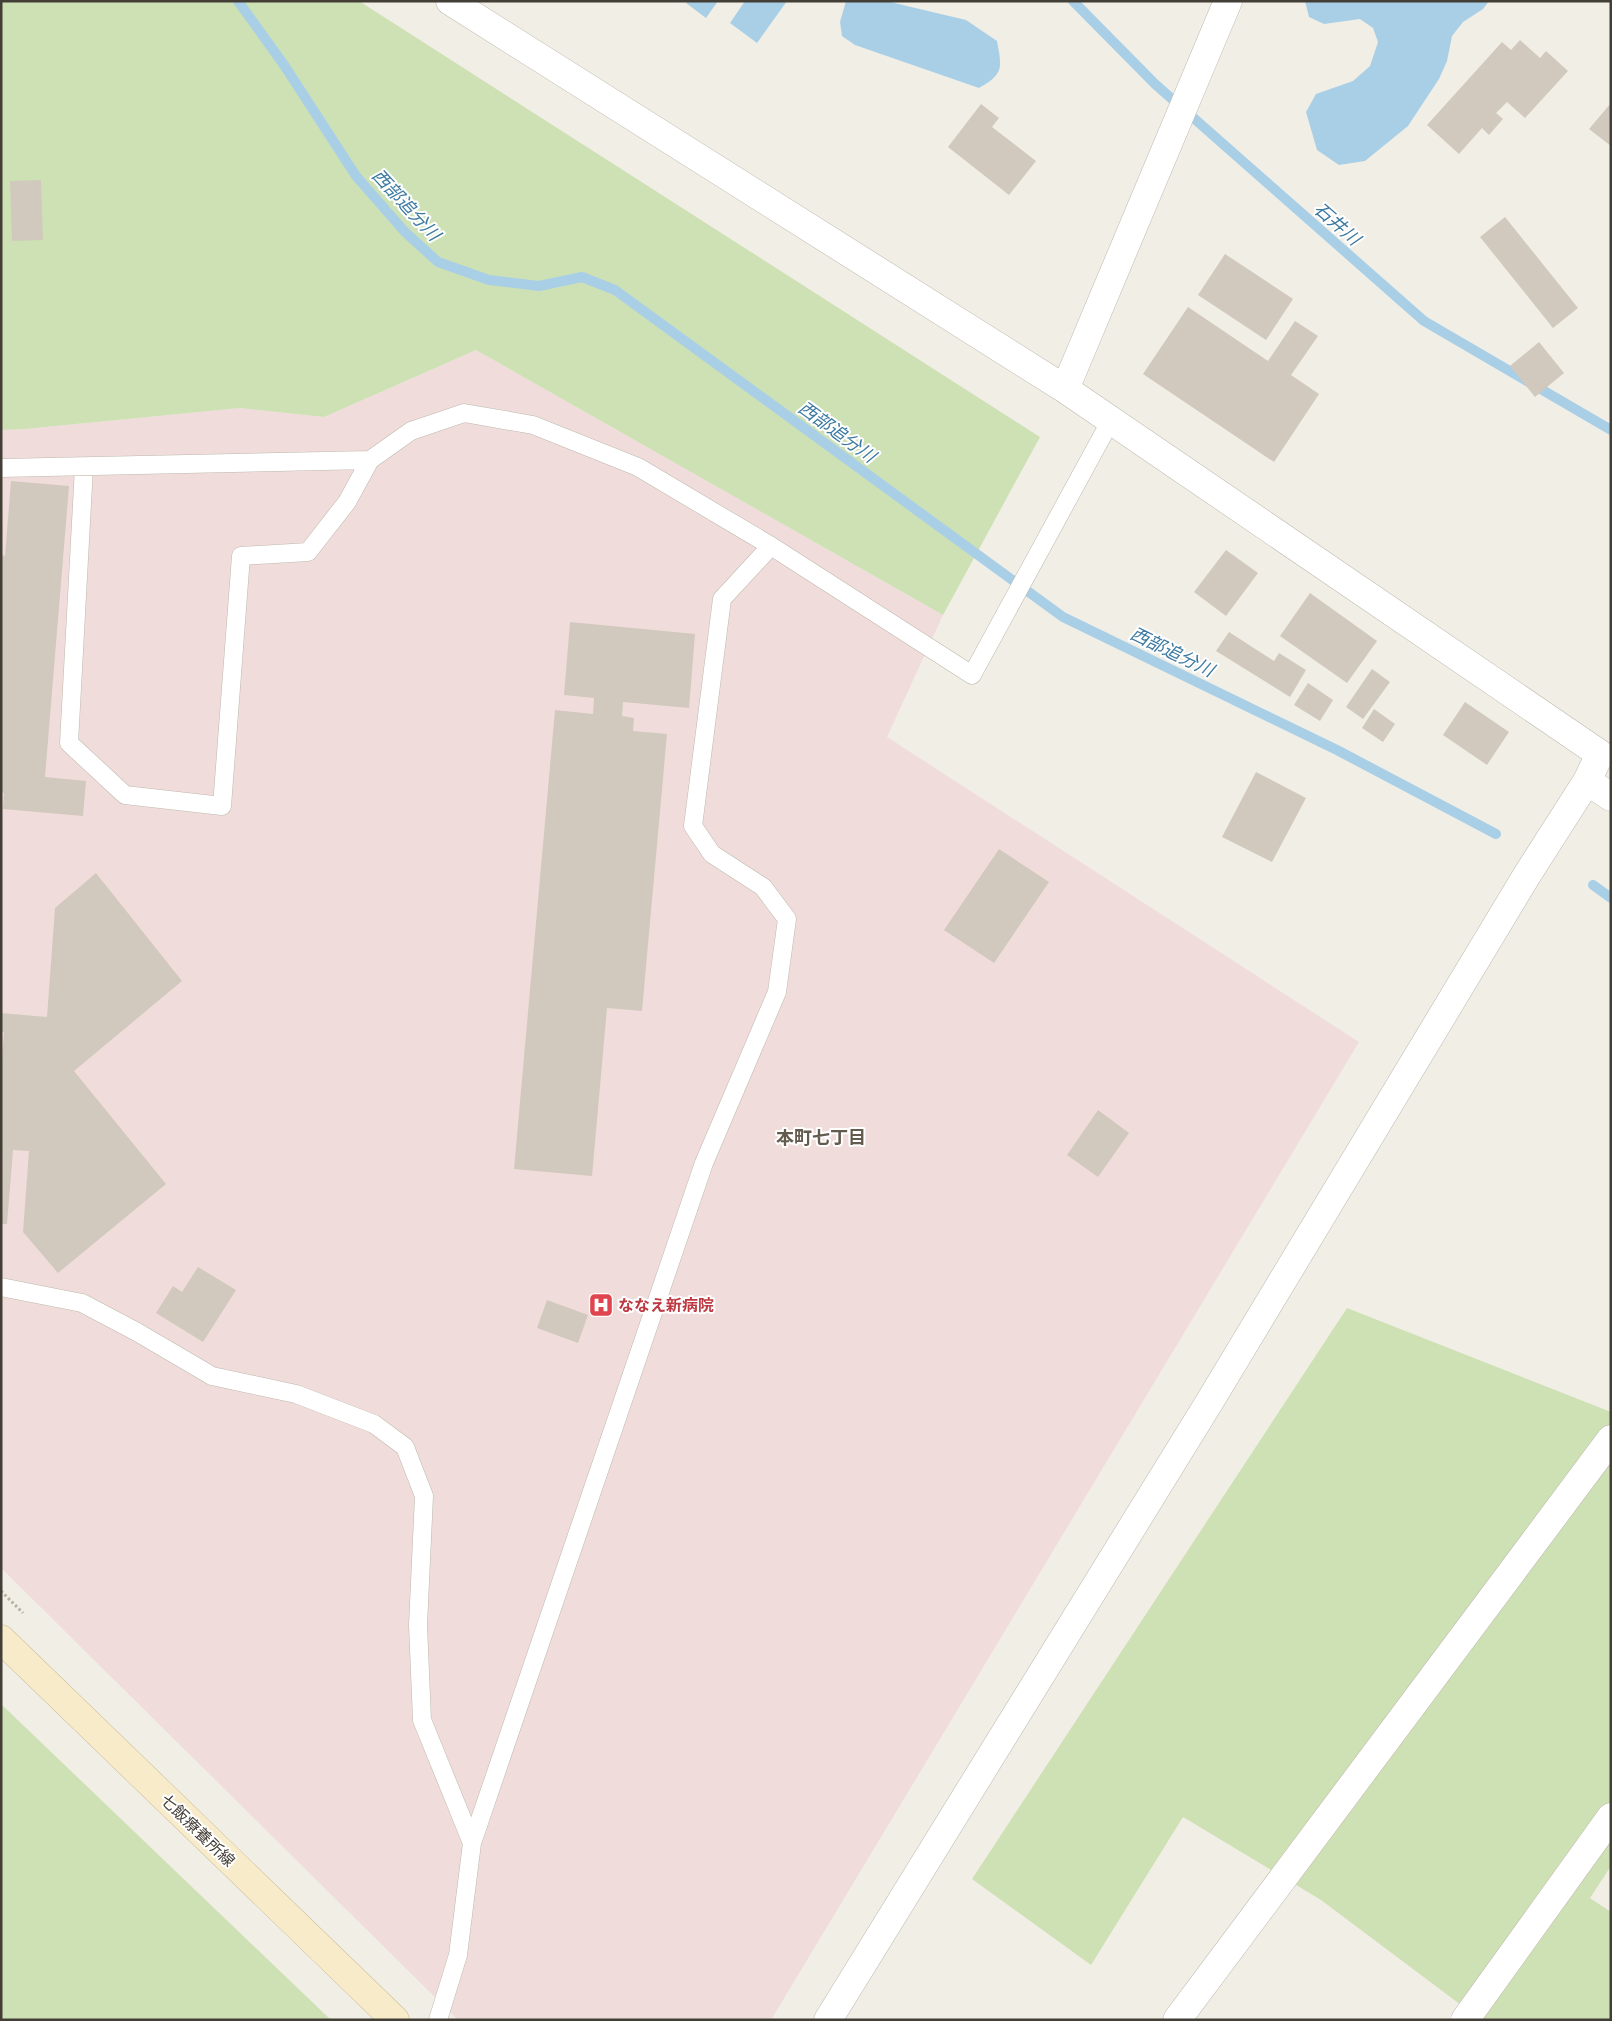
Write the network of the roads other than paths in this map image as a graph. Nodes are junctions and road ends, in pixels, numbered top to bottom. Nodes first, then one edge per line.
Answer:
1 (450, 1) edge
2 (1228, 1) edge
3 (1064, 389) junction
4 (1111, 420) junction
5 (370, 460) junction
6 (84, 467) junction
7 (1, 468) edge
8 (771, 546) junction
9 (1587, 781) junction
10 (1611, 797) edge
11 (1, 1287) edge
12 (1611, 1439) edge
13 (1, 1640) edge
14 (1611, 1817) edge
15 (472, 1843) junction
16 (395, 2020) edge
17 (438, 2020) edge
18 (828, 2020) edge
19 (1178, 2020) edge
20 (1465, 2020) edge

1 - 3 street
2 - 3 street
3 - 4 street
4 - 8 lane
4 - 9 street
5 - 6 lane
5 - 6 lane
5 - 8 lane
6 - 7 lane
8 - 15 lane
9 - 10 street
9 - 18 street
11 - 15 lane
12 - 19 street
13 - 16 main road, 七飯療養所線
14 - 20 street
15 - 17 lane

